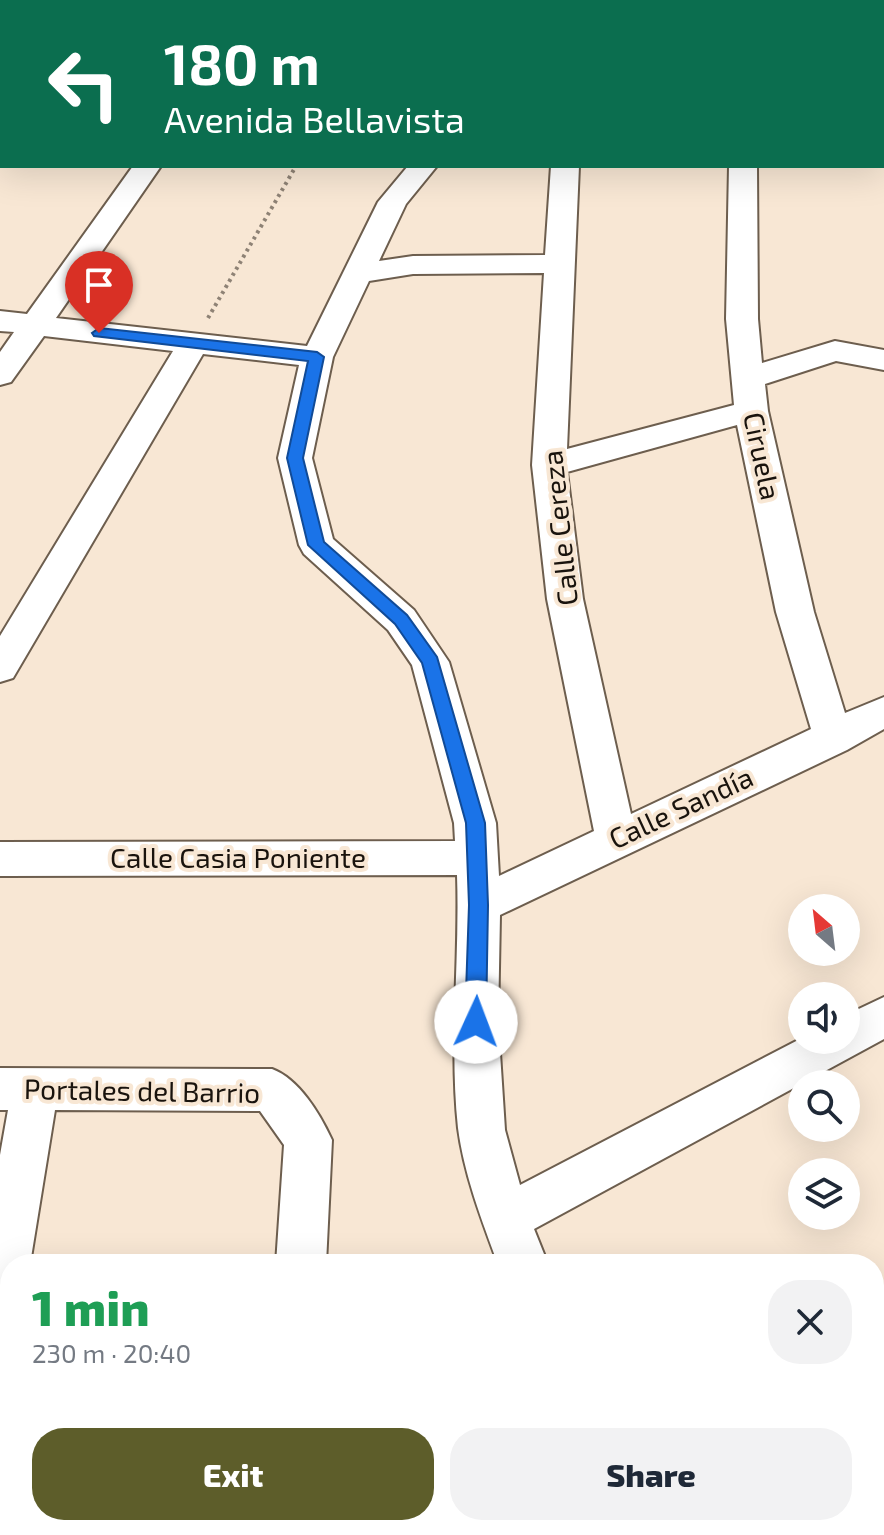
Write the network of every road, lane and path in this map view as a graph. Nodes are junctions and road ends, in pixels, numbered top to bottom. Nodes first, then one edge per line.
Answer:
1 (146, 168) edge
2 (295, 168) edge
3 (421, 168) edge
4 (565, 168) edge
5 (743, 168) edge
6 (561, 264) junction
7 (358, 274) junction
8 (0, 321) edge
9 (36, 326) junction
10 (193, 343) junction
11 (317, 357) junction
12 (884, 360) edge
13 (0, 375) edge
14 (750, 395) junction
15 (549, 465) junction
16 (0, 668) edge
17 (884, 712) edge
18 (833, 739) junction
19 (616, 837) junction
20 (476, 858) junction
21 (0, 859) edge
22 (479, 905) junction
23 (884, 1017) edge
24 (860, 1030) edge
25 (816, 1054) edge
26 (18, 1090) edge
27 (505, 1219) junction
28 (3, 1254) edge
29 (302, 1254) edge
30 (519, 1254) edge

1 - 9 street
2 - 10 path
3 - 7 street
4 - 6 street, Calle Cereza
5 - 14 street, Ciruela
6 - 7 street
6 - 15 street, Calle Cereza
7 - 11 street
8 - 9 street
9 - 10 street
9 - 13 street
10 - 11 street
10 - 16 street
11 - 20 street
12 - 14 street
14 - 15 street
14 - 18 street, Ciruela
15 - 19 street, Calle Cereza
17 - 18 street, Calle Sandía
18 - 19 street, Calle Sandía
19 - 22 street, Calle Sandía
20 - 21 street, Calle Casia Poniente
20 - 22 street
22 - 27 street
23 - 24 street
25 - 27 street
26 - 28 street
26 - 29 street, Portales del Barrio
27 - 30 street

